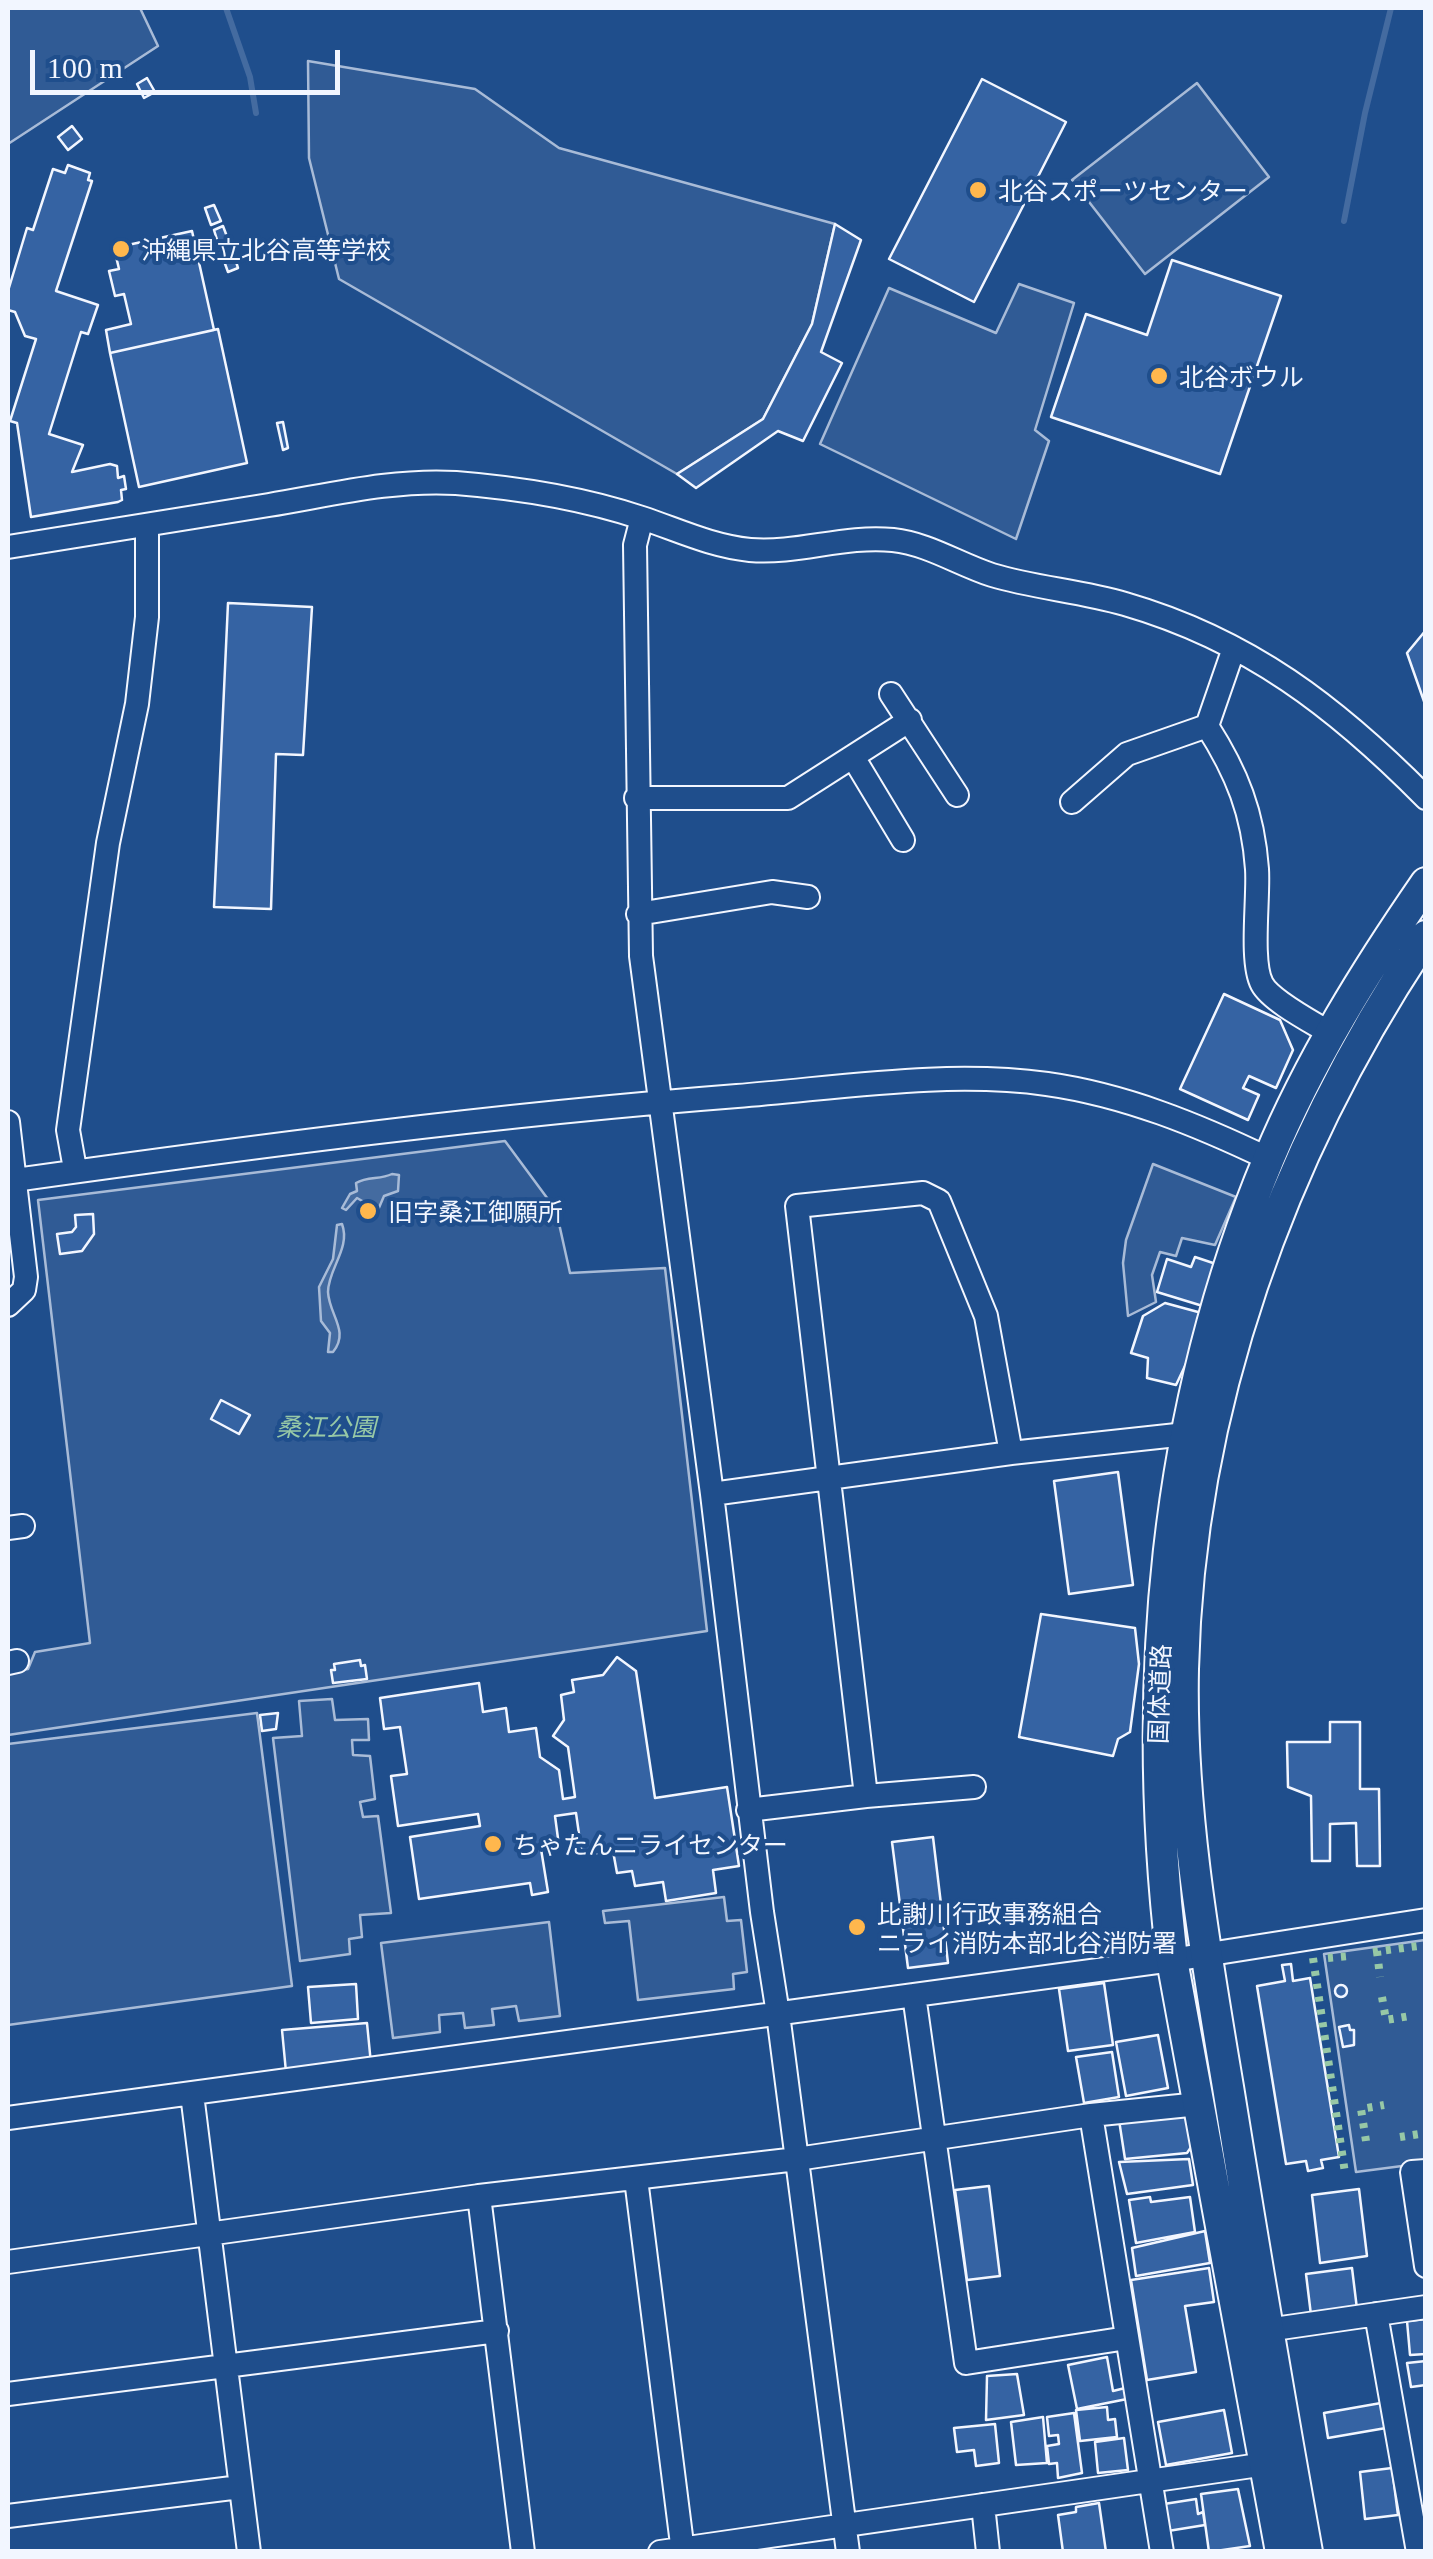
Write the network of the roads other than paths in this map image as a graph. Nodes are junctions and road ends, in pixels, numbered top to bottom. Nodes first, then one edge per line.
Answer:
1 (642, 518) junction
2 (147, 525) junction
3 (8, 547) edge
4 (1234, 648) junction
5 (890, 694) dead end
6 (910, 720) junction
7 (1207, 726) junction
8 (853, 757) junction
9 (956, 795) dead end
10 (636, 798) junction
11 (1426, 798) edge
12 (1072, 802) dead end
13 (903, 840) dead end
14 (1426, 882) edge
15 (808, 896) dead end
16 (638, 914) junction
17 (1426, 936) edge
18 (1330, 1034) junction
19 (662, 1102) junction
20 (8, 1122) edge
21 (1268, 1159) junction
22 (75, 1169) junction
23 (12, 1180) edge
24 (8, 1305) edge
25 (1186, 1434) junction
26 (1011, 1452) junction
27 (830, 1476) junction
28 (712, 1494) junction
29 (974, 1787) dead end
30 (866, 1796) junction
31 (748, 1810) junction
32 (1426, 1920) edge
33 (1206, 1954) junction
34 (1172, 1960) junction
35 (914, 1995) junction
36 (778, 2014) junction
37 (192, 2094) junction
38 (1199, 2104) junction
39 (1091, 2115) junction
40 (8, 2118) edge
41 (935, 2138) junction
42 (798, 2158) junction
43 (1426, 2170) edge
44 (636, 2179) junction
45 (479, 2196) junction
46 (208, 2236) junction
47 (8, 2262) edge
48 (1426, 2266) edge
49 (1426, 2308) edge
50 (1376, 2314) junction
51 (1268, 2330) junction
52 (496, 2331) junction
53 (1127, 2338) junction
54 (224, 2365) junction
55 (8, 2394) edge
56 (1266, 2464) junction
57 (1150, 2482) junction
58 (240, 2487) junction
59 (983, 2505) junction
60 (8, 2516) edge
61 (845, 2526) junction
62 (675, 2551) edge
63 (1422, 2551) edge
64 (249, 2552) edge
65 (522, 2552) edge
66 (848, 2552) edge
67 (988, 2552) edge
68 (1162, 2552) edge
69 (1281, 2552) edge
70 (1307, 2552) edge

1 - 2 street
1 - 4 street
1 - 10 street
2 - 3 street
2 - 22 street
4 - 7 street
4 - 11 street
5 - 6 street
6 - 8 street
6 - 9 street
7 - 12 street
7 - 18 street
8 - 10 street
8 - 13 street
10 - 16 street
14 - 18 main road, 国体道路
15 - 16 street
16 - 19 street
17 - 33 main road, 国体道路
18 - 21 main road, 国体道路
19 - 21 street
19 - 22 street
19 - 28 street
20 - 23 street
21 - 25 main road, 国体道路
22 - 23 street
23 - 24 street
25 - 26 street
25 - 34 main road, 国体道路
26 - 27 street
26 - 27 street
27 - 28 street
27 - 30 street
28 - 31 street
29 - 30 street
30 - 31 street
31 - 36 street
32 - 33 street
33 - 34 street
33 - 51 main road, 国体道路
34 - 35 street
34 - 38 main road, 国体道路
35 - 36 street
35 - 41 street
36 - 37 street
36 - 42 street
37 - 40 street
37 - 46 street
38 - 39 street
38 - 56 main road, 国体道路
39 - 41 street
39 - 53 street
41 - 42 street
41 - 53 street
42 - 44 street
42 - 61 street
43 - 48 street
44 - 45 street
44 - 62 street
45 - 46 street
45 - 52 street
46 - 47 street
46 - 54 street
49 - 50 street
50 - 51 street
50 - 63 street
51 - 70 main road, 国体道路
52 - 54 street
52 - 65 street
53 - 57 street
54 - 55 street
54 - 58 street
56 - 57 street
56 - 69 main road, 国体道路
57 - 59 street
57 - 68 street
58 - 60 street
58 - 64 street
59 - 61 street
59 - 67 street
61 - 62 street
61 - 66 street

